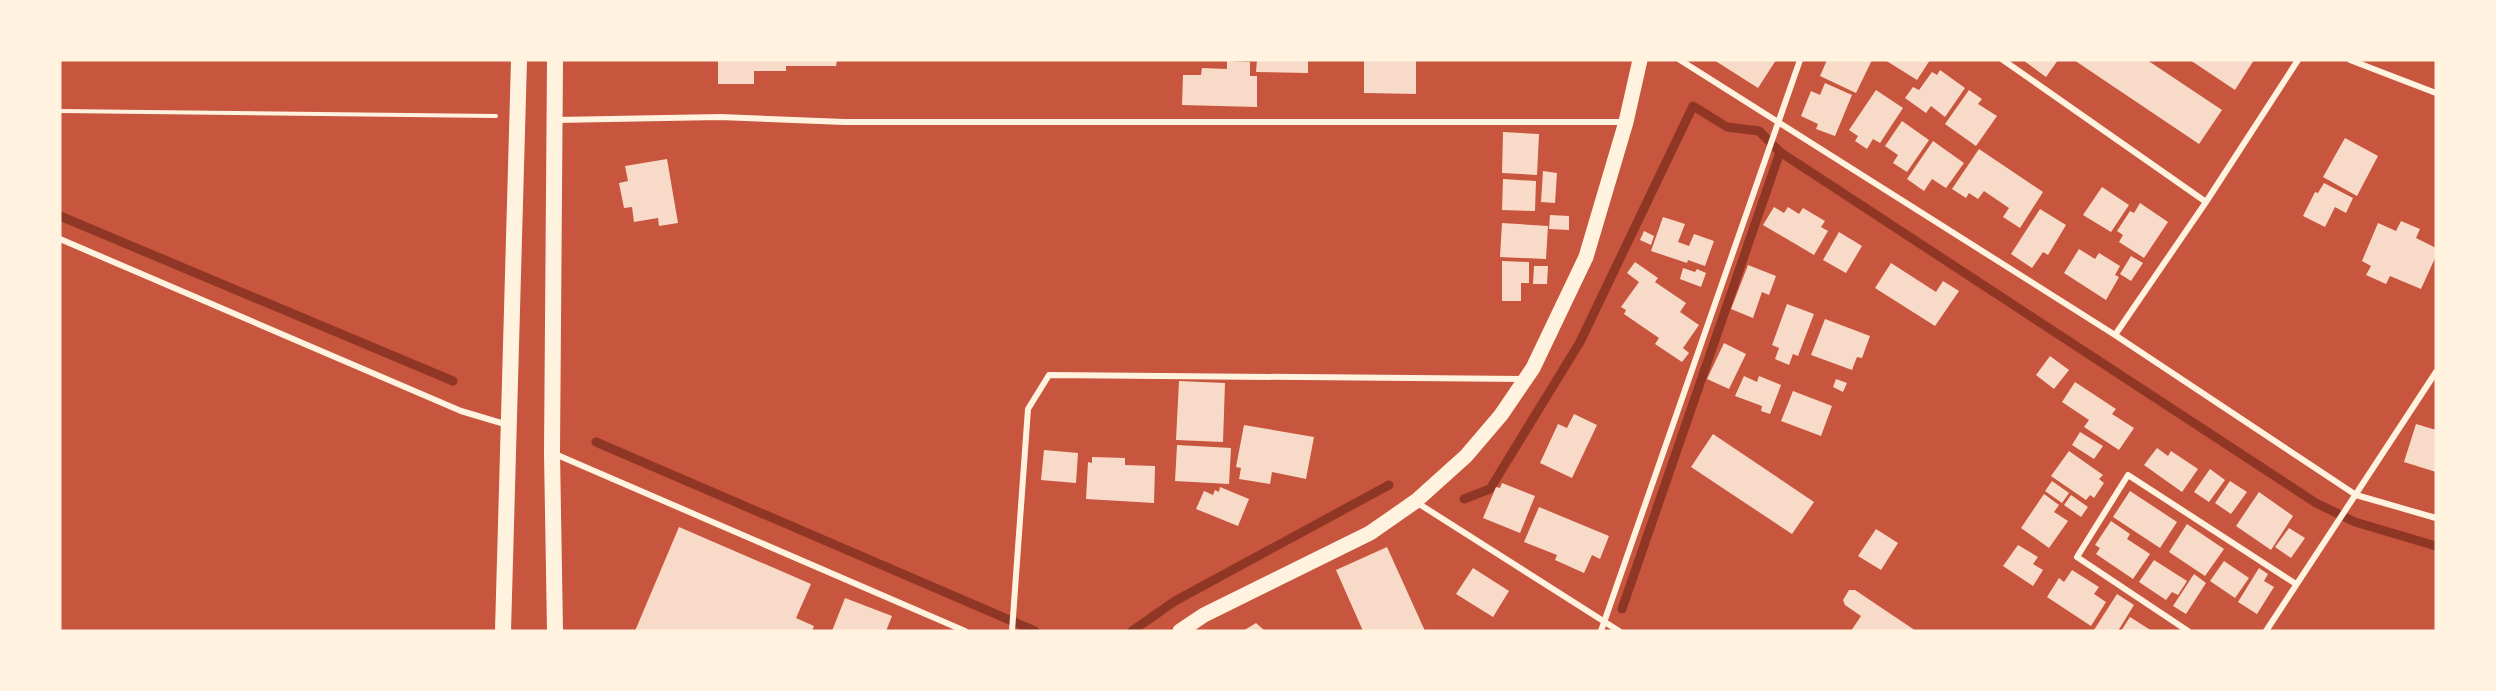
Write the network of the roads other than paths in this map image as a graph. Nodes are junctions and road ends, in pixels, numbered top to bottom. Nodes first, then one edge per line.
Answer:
1 (519, 60) edge
2 (555, 60) edge
3 (1640, 60) edge
4 (1680, 60) edge
5 (1800, 60) edge
6 (2003, 60) edge
7 (2298, 60) edge
8 (2350, 60) edge
9 (2436, 93) edge
10 (554, 120) junction
11 (1626, 122) junction
12 (1778, 123) junction
13 (2206, 202) junction
14 (60, 239) edge
15 (2115, 335) junction
16 (2436, 372) edge
17 (1525, 379) junction
18 (509, 425) junction
19 (552, 453) junction
20 (2356, 495) junction
21 (1416, 501) junction
22 (2436, 518) edge
23 (2296, 584) junction
24 (1604, 621) junction
25 (503, 631) edge
26 (555, 631) edge
27 (965, 631) edge
28 (1012, 631) edge
29 (1180, 631) edge
30 (1601, 631) edge
31 (1619, 631) edge
32 (2188, 631) edge
33 (2266, 631) edge

1 - 18 highway
2 - 10 highway
3 - 11 main road
4 - 12 street
5 - 12 street
6 - 13 street
7 - 13 street
8 - 9 street
10 - 11 street
10 - 19 highway
11 - 17 main road
12 - 15 street
12 - 24 street
13 - 15 street
14 - 18 street
15 - 20 street
16 - 20 street
17 - 21 main road
17 - 28 street
18 - 25 highway
19 - 26 highway
19 - 27 street
20 - 22 street
20 - 23 street
21 - 24 street
21 - 29 main road
23 - 32 street
23 - 33 street
24 - 30 street
24 - 31 street

